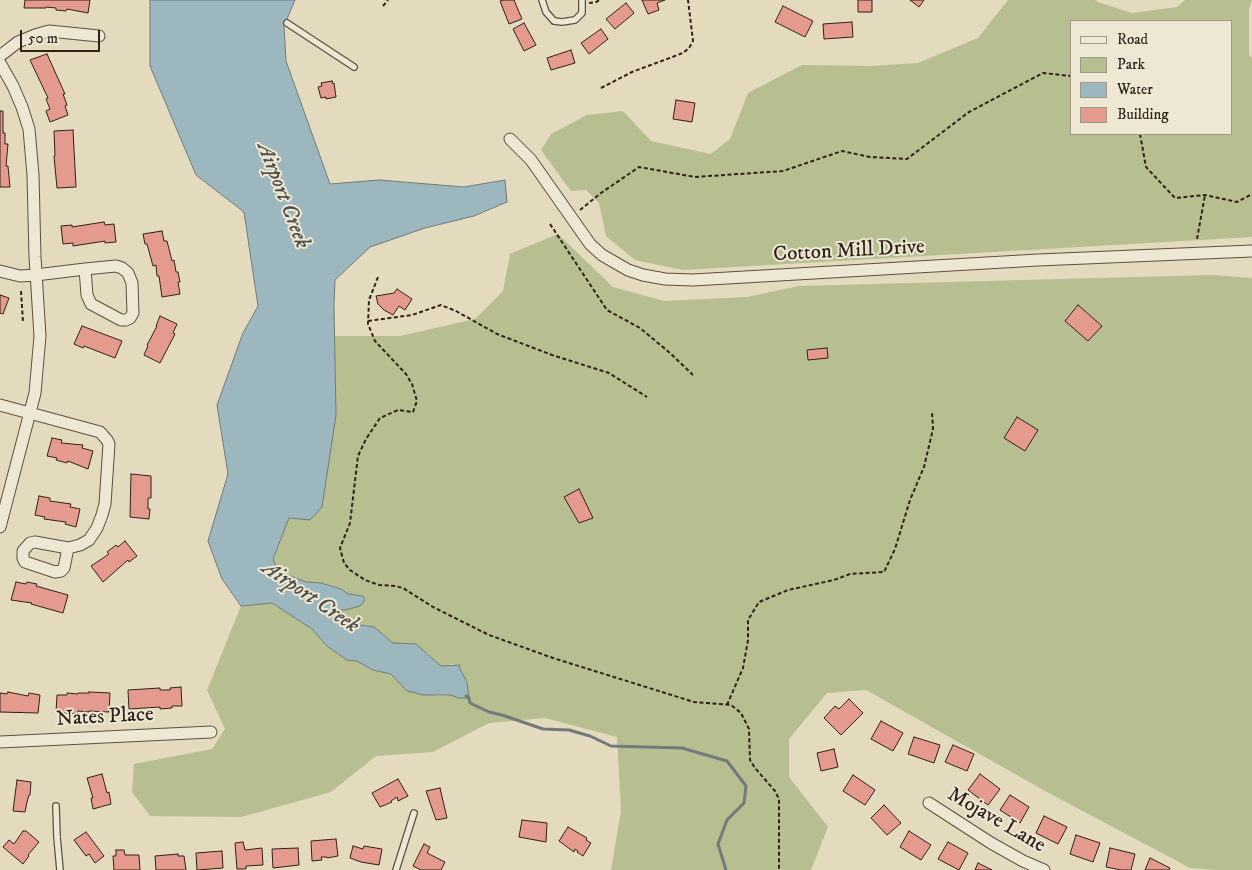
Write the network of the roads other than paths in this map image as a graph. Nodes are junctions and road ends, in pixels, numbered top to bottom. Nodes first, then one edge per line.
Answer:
1 (542, 0) edge
2 (582, 1) edge
3 (288, 23) dead end
4 (99, 36) dead end
5 (0, 56) edge
6 (0, 63) edge
7 (354, 67) dead end
8 (510, 139) dead end
9 (1252, 251) edge
10 (85, 269) junction
11 (0, 271) edge
12 (36, 275) junction
13 (0, 405) edge
14 (30, 414) junction
15 (0, 527) edge
16 (68, 548) dead end
17 (211, 732) dead end
18 (0, 742) edge
19 (929, 804) dead end
20 (56, 806) dead end
21 (414, 813) dead end
22 (60, 870) edge
23 (396, 870) edge
24 (1044, 870) edge

1 - 2 lane
3 - 7 lane
4 - 5 street
6 - 12 street
8 - 9 street, Cotton Mill Drive
10 - 10 street
10 - 12 street
11 - 12 street
12 - 14 street
13 - 14 street
14 - 15 street
14 - 16 street
17 - 18 street, Nates Place
19 - 24 street, Mojave Lane
20 - 22 lane
21 - 23 lane

